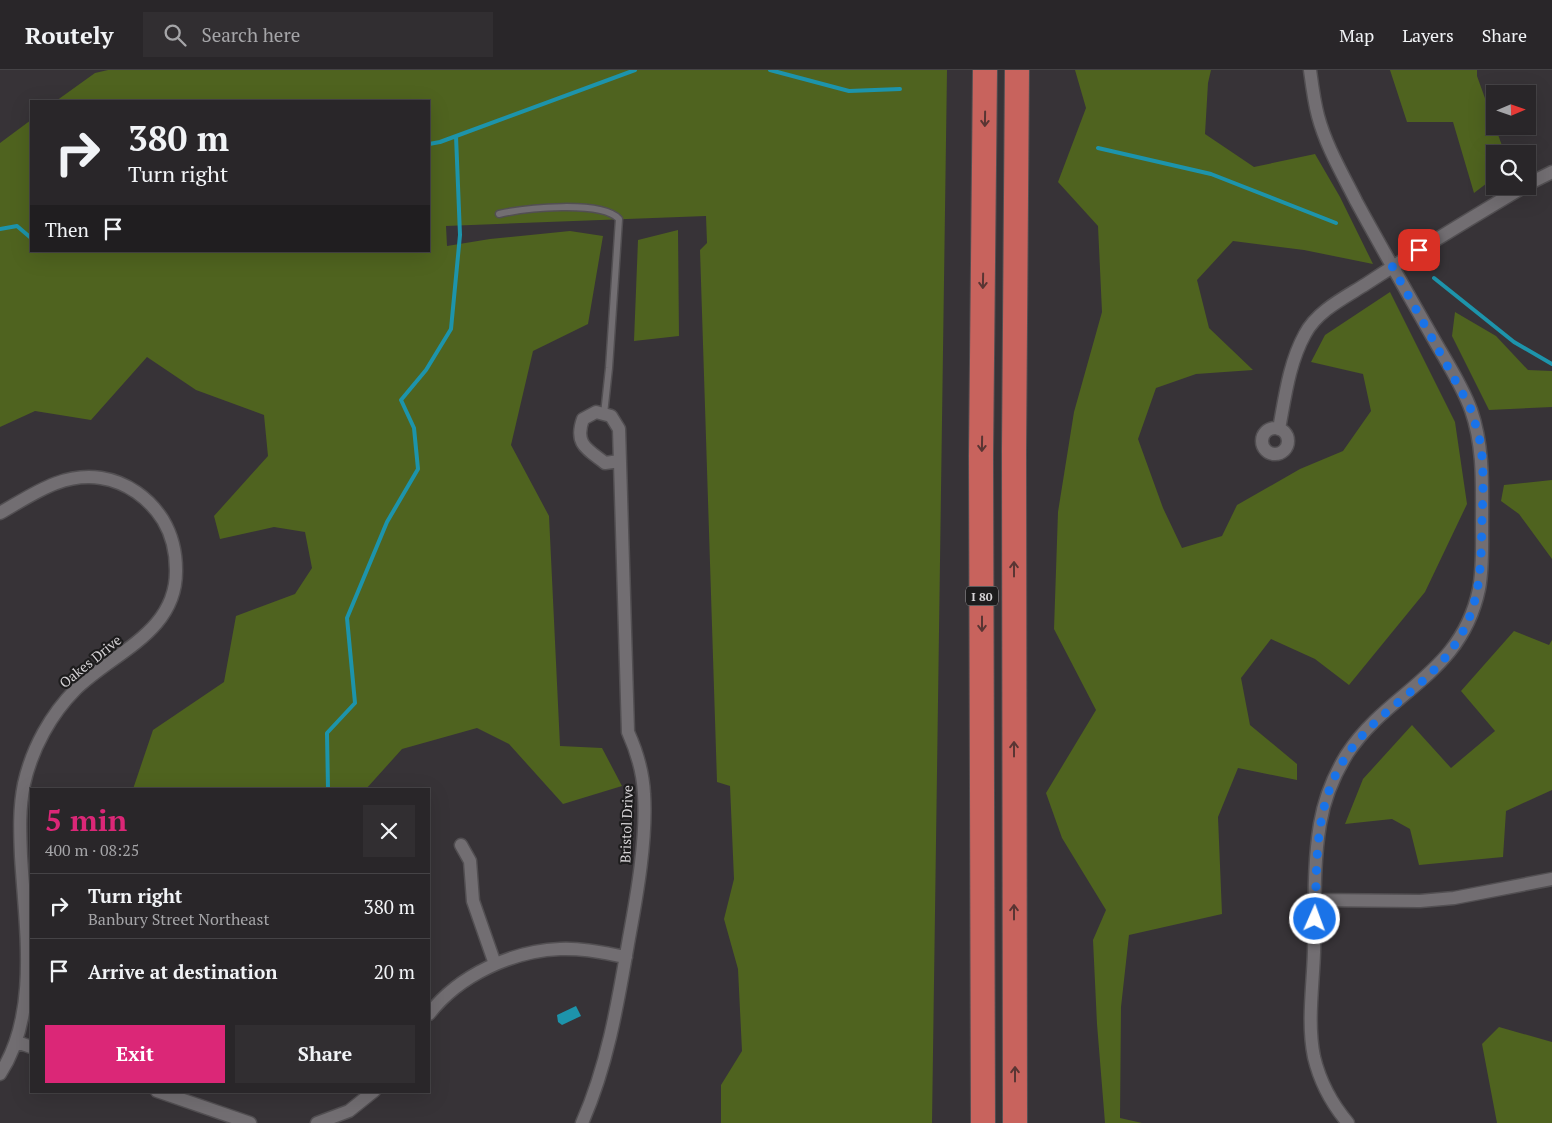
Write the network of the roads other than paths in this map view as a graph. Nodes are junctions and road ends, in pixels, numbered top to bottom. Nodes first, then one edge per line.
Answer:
1 (985, 70) edge
2 (1017, 70) edge
3 (1310, 70) edge
4 (1552, 172) edge
5 (1536, 180) edge
6 (1509, 195) edge
7 (499, 214) dead end
8 (1392, 266) junction
9 (604, 414) junction
10 (1279, 429) dead end
11 (620, 461) junction
12 (0, 513) edge
13 (461, 845) dead end
14 (1552, 880) edge
15 (1316, 900) junction
16 (626, 957) junction
17 (495, 964) junction
18 (430, 1013) edge
19 (16, 1042) junction
20 (30, 1047) edge
21 (0, 1074) edge
22 (163, 1093) edge
23 (372, 1093) edge
24 (250, 1123) edge
25 (317, 1123) edge
26 (582, 1123) edge
27 (983, 1123) edge
28 (1015, 1123) edge
29 (1348, 1123) edge

1 -> 27 highway, I 80
28 -> 2 highway, I 80
3 - 8 street
4 - 5 street
6 - 8 street
7 - 9 lane
8 - 10 street
8 - 15 street
9 - 11 street, Bristol Drive
9 - 11 street
11 - 16 street, Bristol Drive
12 - 19 street, Oakes Drive
13 - 17 street
14 - 15 street
15 - 29 street
16 - 17 street
16 - 26 street, Bristol Drive
17 - 18 street
19 - 20 street
19 - 21 street, Oakes Drive
22 - 24 street
23 - 25 street

